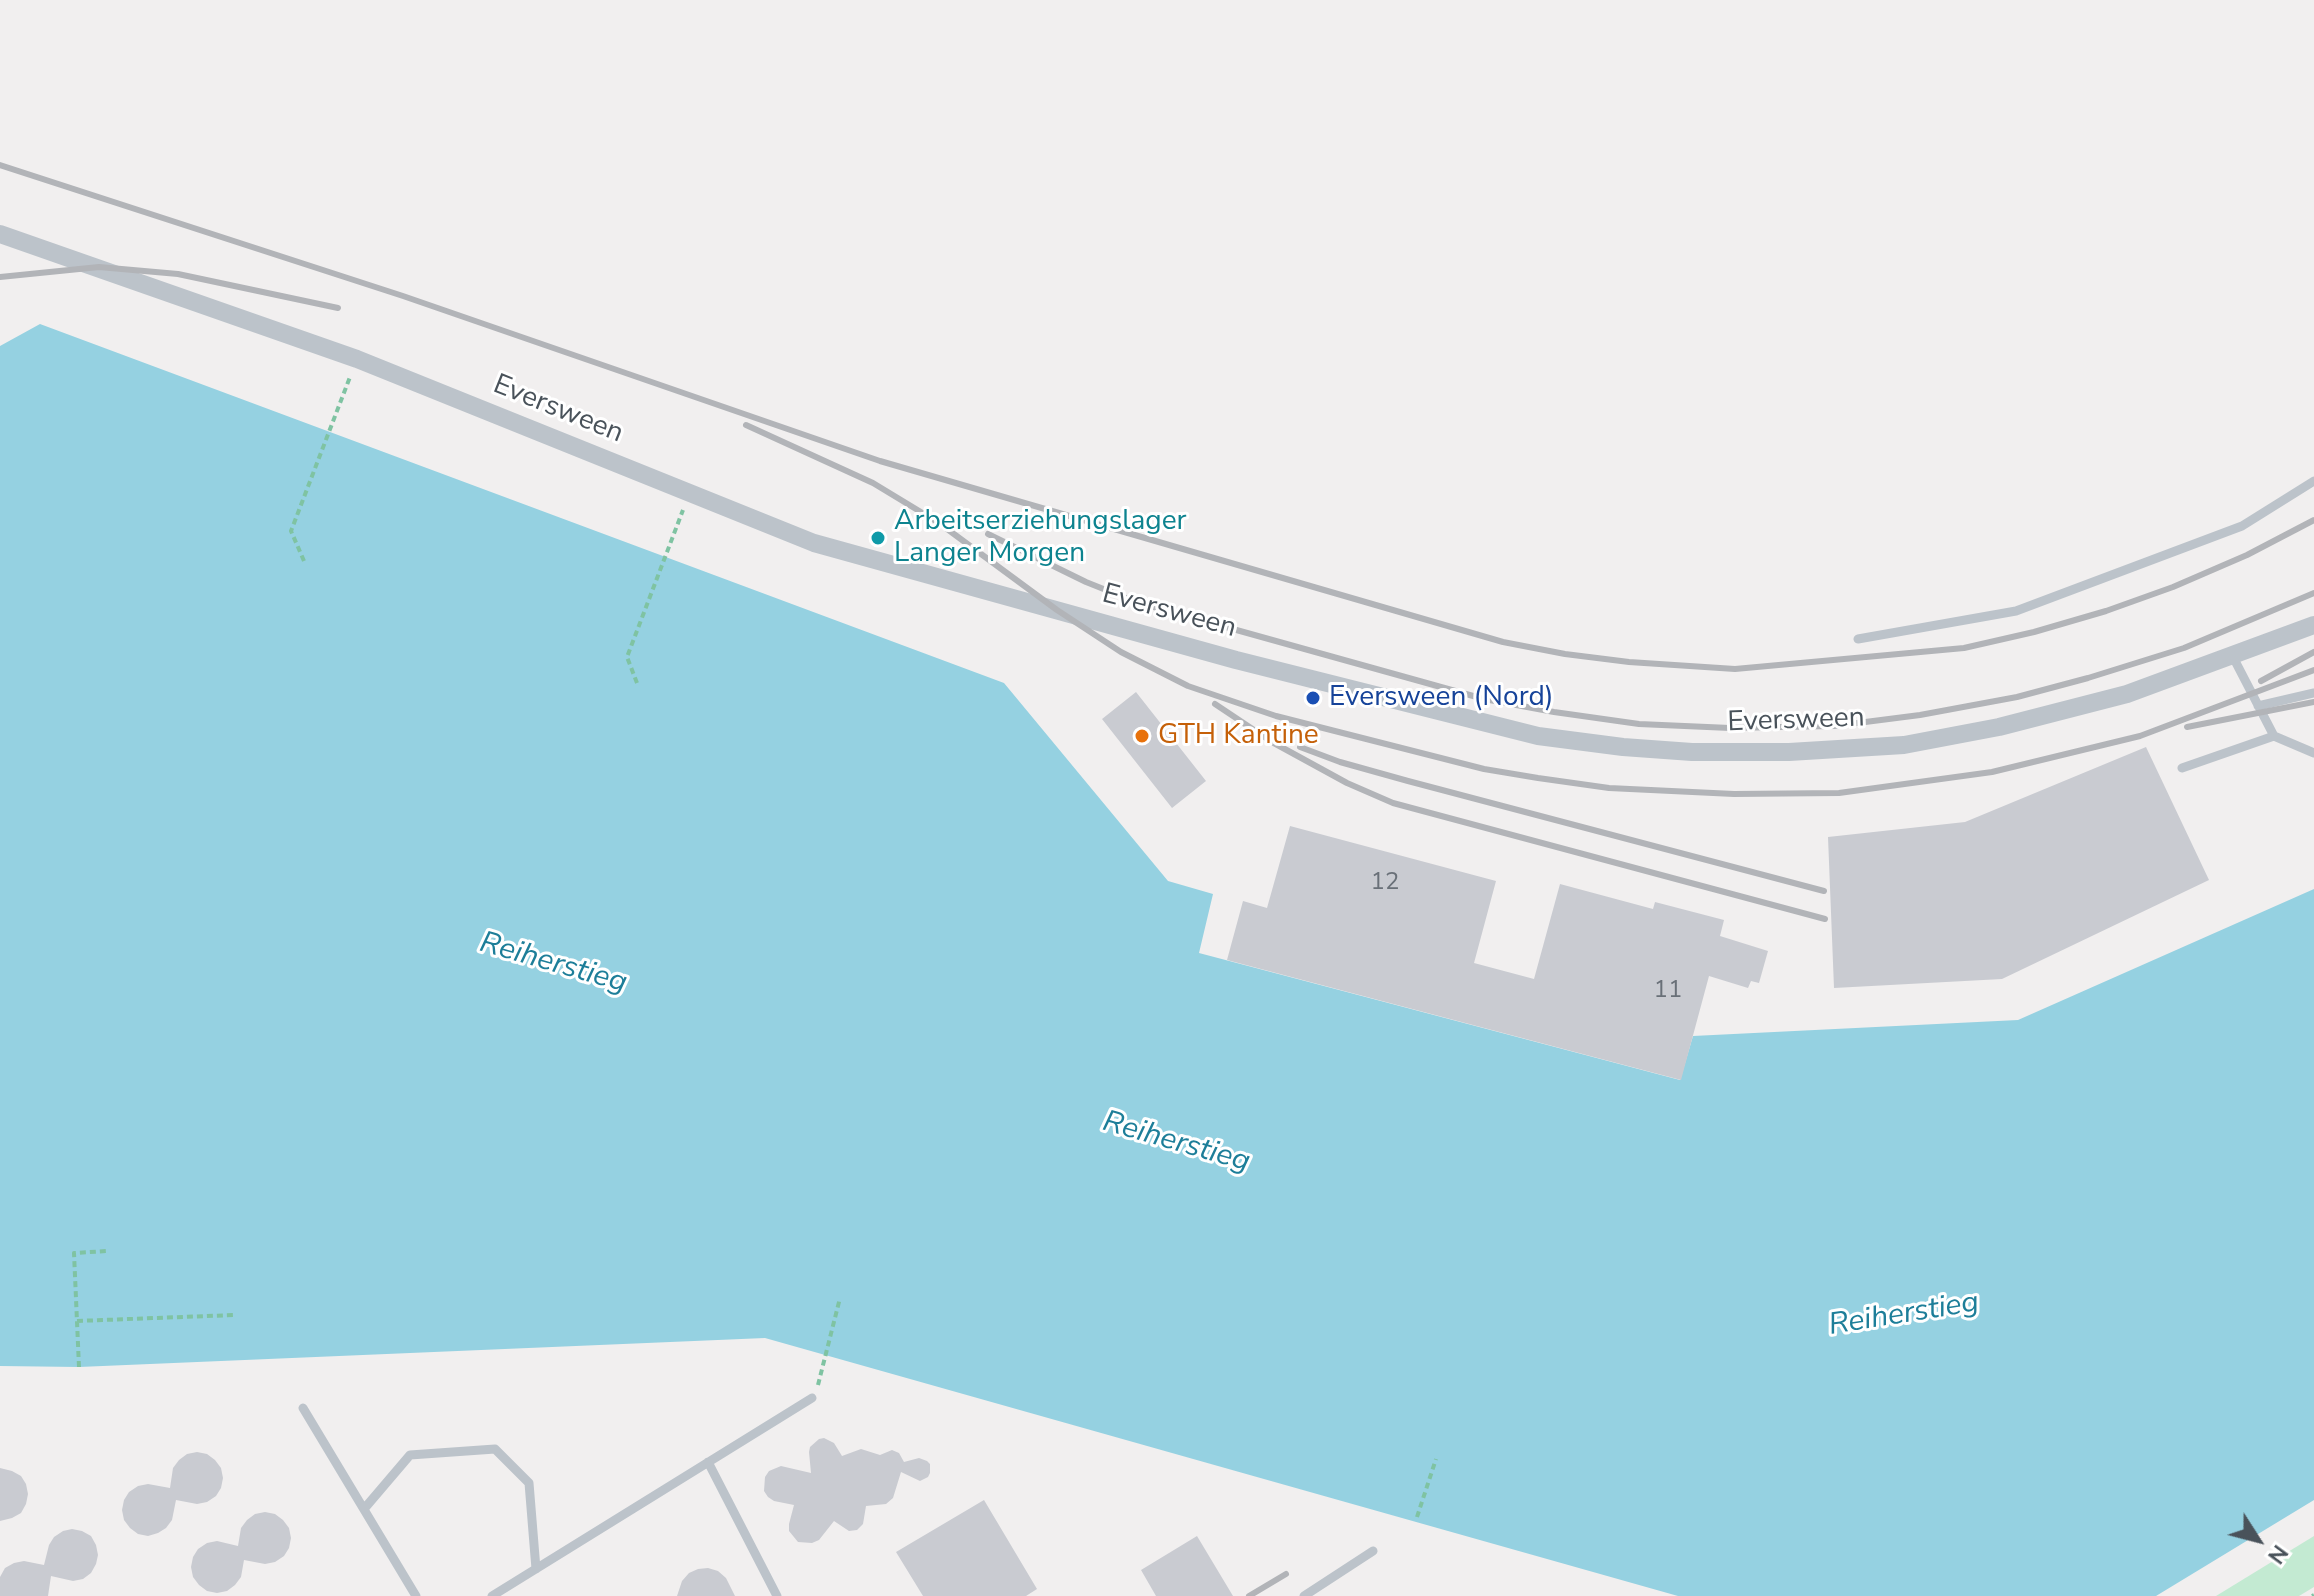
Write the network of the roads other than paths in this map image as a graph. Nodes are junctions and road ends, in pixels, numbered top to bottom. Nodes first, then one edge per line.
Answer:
1 (0, 234) edge
2 (2314, 481) edge
3 (2314, 625) edge
4 (1858, 639) dead end
5 (2232, 655) junction
6 (2314, 693) edge
7 (2258, 706) junction
8 (2274, 736) junction
9 (2314, 753) edge
10 (2182, 768) dead end
11 (812, 1398) dead end
12 (303, 1408) dead end
13 (708, 1462) junction
14 (364, 1509) junction
15 (1373, 1551) dead end
16 (536, 1569) junction
17 (416, 1596) edge
18 (492, 1596) edge
19 (777, 1596) edge
20 (1304, 1596) edge

1 - 5 street, Eversween
2 - 4 lane
3 - 5 street, Eversween
5 - 7 lane
6 - 7 lane
7 - 8 lane
8 - 9 lane
8 - 10 lane
11 - 13 lane
12 - 14 lane
13 - 16 lane
13 - 19 lane
14 - 16 lane
14 - 17 lane
15 - 20 lane
16 - 18 lane

